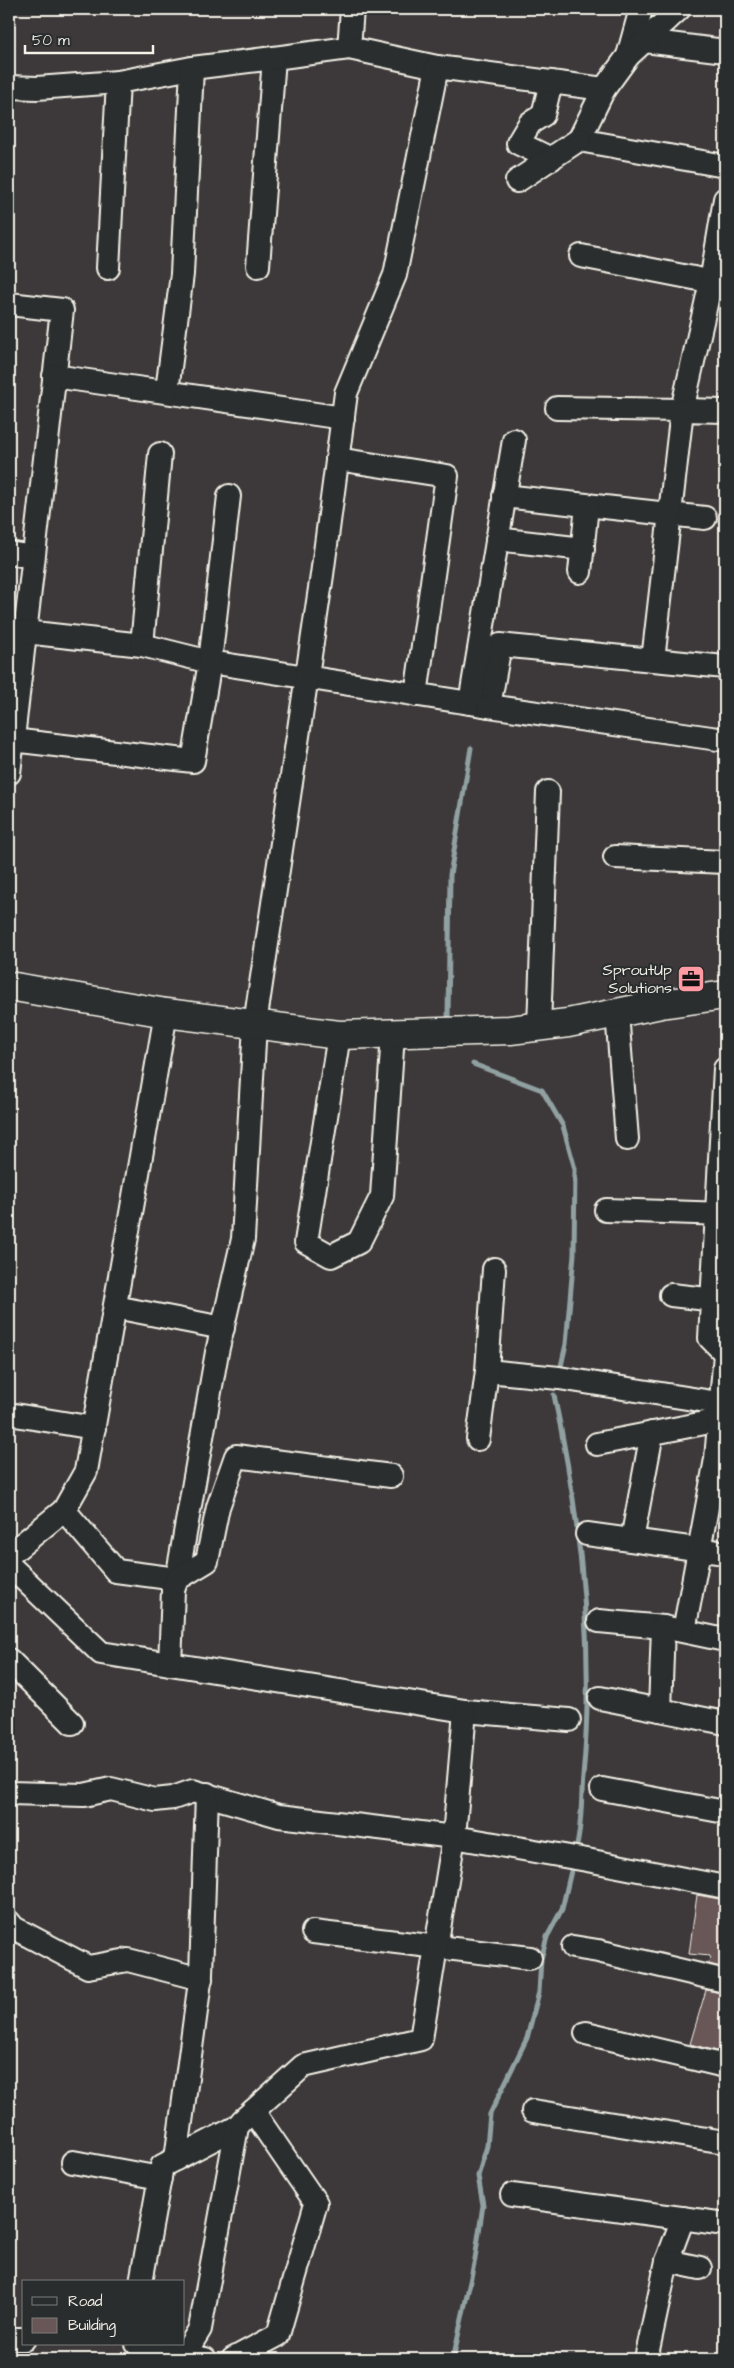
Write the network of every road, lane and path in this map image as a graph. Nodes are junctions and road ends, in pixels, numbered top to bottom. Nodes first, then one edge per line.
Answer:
1 (352, 9) edge
2 (637, 9) edge
3 (679, 9) edge
4 (645, 41) junction
5 (348, 48) junction
6 (725, 51) edge
7 (628, 56) junction
8 (274, 58) junction
9 (437, 67) junction
10 (192, 68) junction
11 (118, 82) junction
12 (551, 82) junction
13 (9, 86) edge
14 (604, 89) junction
15 (580, 139) junction
16 (551, 159) junction
17 (725, 166) edge
18 (517, 181) dead end
19 (725, 199) edge
20 (581, 256) dead end
21 (258, 266) dead end
22 (108, 268) dead end
23 (718, 283) edge
24 (9, 304) edge
25 (54, 376) junction
26 (167, 391) junction
27 (557, 408) dead end
28 (682, 410) junction
29 (725, 411) edge
30 (343, 418) junction
31 (514, 440) dead end
32 (160, 454) dead end
33 (337, 459) junction
34 (229, 496) dead end
35 (504, 496) junction
36 (587, 506) junction
37 (670, 516) junction
38 (704, 518) dead end
39 (497, 539) junction
40 (583, 548) junction
41 (9, 554) edge
42 (34, 557) junction
43 (580, 572) dead end
44 (25, 632) junction
45 (142, 645) junction
46 (653, 660) junction
47 (210, 662) junction
48 (725, 667) edge
49 (306, 678) junction
50 (416, 695) junction
51 (479, 705) junction
52 (12, 740) junction
53 (725, 740) edge
54 (9, 773) edge
55 (548, 792) dead end
56 (615, 857) dead end
57 (725, 862) edge
58 (9, 986) edge
59 (725, 995) edge
60 (166, 1013) junction
61 (617, 1013) junction
62 (255, 1024) junction
63 (539, 1026) junction
64 (393, 1034) junction
65 (339, 1035) junction
66 (725, 1069) edge
67 (627, 1139) dead end
68 (606, 1210) dead end
69 (721, 1214) edge
70 (494, 1269) dead end
71 (671, 1295) dead end
72 (719, 1300) edge
73 (115, 1307) junction
74 (223, 1328) junction
75 (725, 1353) edge
76 (487, 1371) junction
77 (722, 1409) edge
78 (9, 1414) edge
79 (94, 1428) junction
80 (652, 1433) junction
81 (478, 1439) dead end
82 (597, 1444) dead end
83 (391, 1476) dead end
84 (64, 1510) junction
85 (588, 1534) dead end
86 (632, 1540) junction
87 (698, 1548) junction
88 (725, 1553) edge
89 (9, 1555) edge
90 (9, 1565) edge
91 (177, 1579) junction
92 (599, 1621) dead end
93 (674, 1629) junction
94 (725, 1640) edge
95 (9, 1660) edge
96 (170, 1664) junction
97 (600, 1698) dead end
98 (660, 1710) junction
99 (465, 1711) junction
100 (569, 1720) dead end
101 (72, 1723) dead end
102 (725, 1723) edge
103 (602, 1789) dead end
104 (9, 1793) edge
105 (206, 1794) junction
106 (725, 1812) edge
107 (454, 1838) junction
108 (725, 1887) edge
109 (9, 1922) edge
110 (313, 1932) dead end
111 (437, 1946) junction
112 (573, 1947) dead end
113 (530, 1958) dead end
114 (201, 1979) junction
115 (725, 1981) edge
116 (586, 2033) dead end
117 (725, 2066) edge
118 (533, 2111) dead end
119 (253, 2112) junction
120 (237, 2127) junction
121 (725, 2142) edge
122 (176, 2159) junction
123 (73, 2162) dead end
124 (160, 2178) junction
125 (512, 2195) dead end
126 (683, 2218) junction
127 (725, 2224) edge
128 (667, 2261) junction
129 (700, 2268) dead end
130 (141, 2280) edge
131 (9, 2339) edge
132 (22, 2339) edge
133 (145, 2346) edge
134 (194, 2357) edge
135 (233, 2359) edge
136 (646, 2359) edge

1 - 5 street
2 - 7 street
3 - 4 street
4 - 6 street
4 - 7 street
5 - 8 street
5 - 9 street
7 - 14 street
8 - 10 street
8 - 21 street
9 - 12 street
9 - 30 street
10 - 11 street
10 - 26 street
11 - 13 street
11 - 22 street
12 - 14 street
12 - 16 street
14 - 15 street
15 - 16 street
15 - 17 street
16 - 18 street
19 - 23 street
20 - 23 street
23 - 28 street
24 - 25 street
25 - 26 street
25 - 42 street
26 - 30 street
27 - 28 street
28 - 29 street
28 - 37 street
30 - 33 street
31 - 35 street
32 - 45 street
33 - 49 street
33 - 50 street
34 - 47 street
35 - 36 street
35 - 39 street
36 - 37 street
36 - 40 street
37 - 38 street
37 - 46 street
39 - 40 street
39 - 51 street
40 - 43 street
41 - 42 street
42 - 44 street
44 - 45 street
44 - 52 street
45 - 47 street
46 - 48 street
46 - 51 street
47 - 49 street
47 - 52 street
49 - 50 street
49 - 62 street
50 - 51 street
51 - 53 street
52 - 54 street
55 - 63 street
56 - 57 street
58 - 60 main road
59 - 61 main road
60 - 62 main road
60 - 73 street
61 - 63 main road
61 - 67 street
62 - 65 main road
62 - 74 street
63 - 64 main road
64 - 65 main road
64 - 65 street
66 - 69 street
68 - 69 street
69 - 72 street
70 - 76 street
71 - 72 street
72 - 75 street
73 - 74 street
73 - 79 street
74 - 91 street
75 - 77 street
76 - 77 street
76 - 81 street
77 - 80 street
77 - 87 street
78 - 79 street
79 - 84 street
80 - 82 street
80 - 86 street
83 - 91 street
84 - 89 street
84 - 91 street
85 - 86 street
86 - 87 street
87 - 88 street
87 - 93 street
90 - 96 street
91 - 96 street
92 - 93 street
93 - 94 street
93 - 98 street
95 - 101 street
96 - 99 street
97 - 98 street
98 - 102 street
99 - 100 street
99 - 107 street
103 - 106 street
104 - 105 street
105 - 107 street
105 - 114 street
107 - 108 street
107 - 111 street
109 - 114 street
110 - 111 street
111 - 113 street
111 - 119 street
112 - 115 street
114 - 122 street
116 - 117 street
118 - 121 street
119 - 120 street
119 - 135 street
120 - 122 street
120 - 134 street
122 - 124 street
123 - 124 street
124 - 130 street
125 - 126 street
126 - 127 street
126 - 128 street
128 - 129 street
128 - 136 street
131 - 132 street
133 - 134 street

